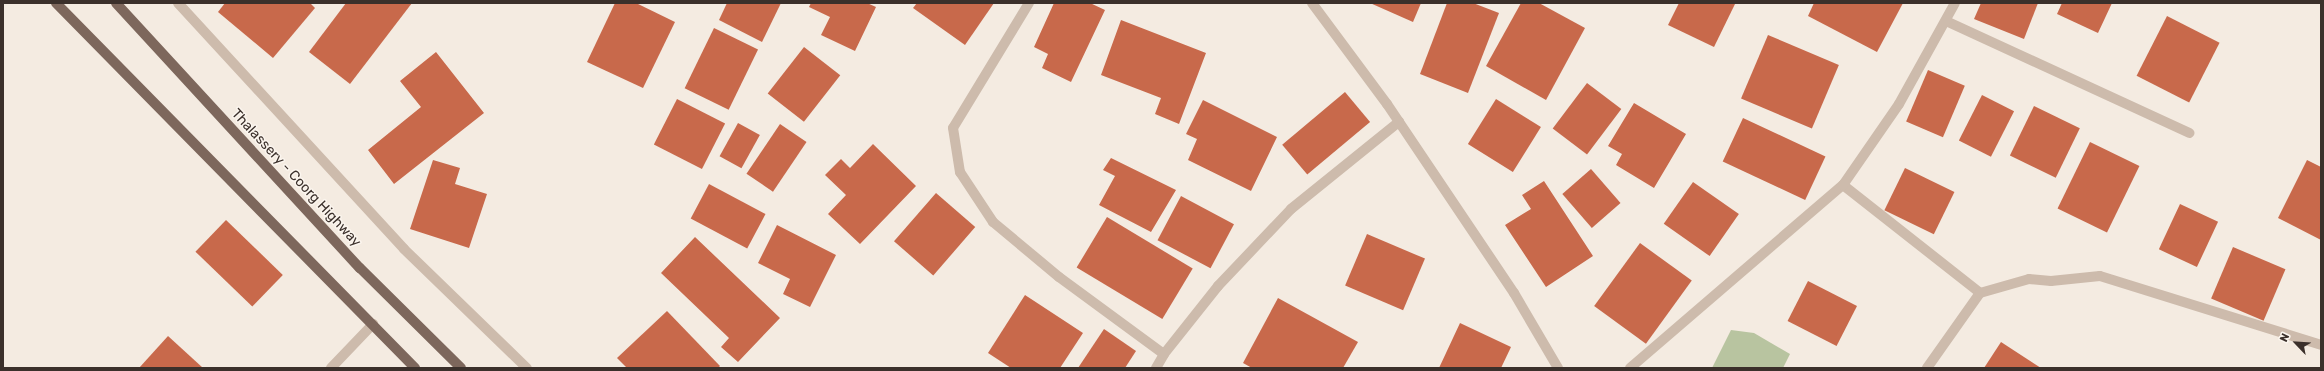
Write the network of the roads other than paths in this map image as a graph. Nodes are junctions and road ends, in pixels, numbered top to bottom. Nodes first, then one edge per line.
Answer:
1 (56, 3) edge
2 (116, 3) edge
3 (178, 3) edge
4 (1029, 3) edge
5 (1312, 3) edge
6 (1955, 3) edge
7 (1946, 21) junction
8 (1399, 122) junction
9 (2188, 133) dead end
10 (1843, 185) junction
11 (1980, 293) junction
12 (373, 324) junction
13 (2321, 345) edge
14 (1164, 354) junction
15 (331, 368) edge
16 (415, 368) edge
17 (461, 368) edge
18 (527, 368) edge
19 (1156, 368) edge
20 (1558, 368) edge
21 (1630, 368) edge
22 (1928, 368) edge

1 - 12 main road
2 - 17 main road, Thalassery - Coorg Highway
3 - 18 street
4 - 14 street
5 - 8 street
6 - 7 street
7 - 9 street
7 - 10 street
8 - 14 street
8 - 20 street
10 - 11 street
10 - 21 street
11 - 13 street
11 - 22 street
12 - 15 street
12 - 16 main road
14 - 19 street

